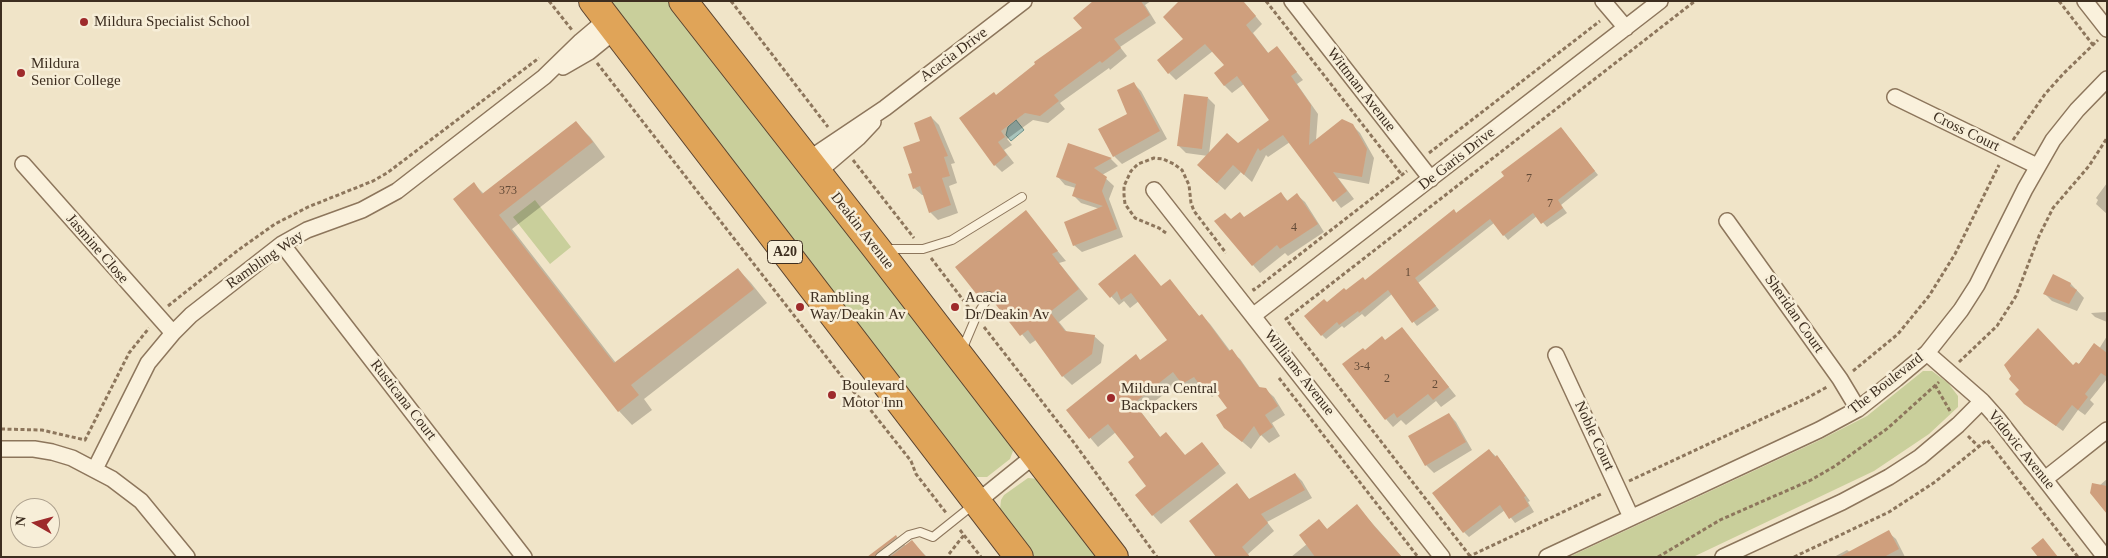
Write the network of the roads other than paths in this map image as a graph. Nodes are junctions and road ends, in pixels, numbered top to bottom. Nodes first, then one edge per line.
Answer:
1 (683, 1) edge
2 (1292, 1) edge
3 (1660, 1) edge
4 (2085, 1) edge
5 (1014, 4) edge
6 (1608, 7) edge
7 (606, 17) edge
8 (1626, 28) junction
9 (2103, 34) edge
10 (2107, 79) edge
11 (1896, 97) dead end
12 (23, 164) dead end
13 (2038, 166) junction
14 (811, 167) junction
15 (1431, 179) junction
16 (1154, 190) dead end
17 (1022, 197) dead end
18 (1727, 221) dead end
19 (282, 244) junction
20 (877, 249) junction
21 (989, 296) dead end
22 (1254, 315) junction
23 (172, 333) junction
24 (1927, 352) junction
25 (1556, 355) dead end
26 (959, 356) junction
27 (1982, 401) junction
28 (1858, 409) junction
29 (2107, 430) edge
30 (1, 449) edge
31 (1035, 454) junction
32 (95, 469) junction
33 (2045, 479) junction
34 (977, 502) junction
35 (1631, 517) junction
36 (187, 557) edge
37 (524, 557) edge
38 (880, 557) edge
39 (1019, 557) edge
40 (1114, 557) edge
41 (1442, 557) edge
42 (1547, 557) edge
43 (1723, 557) edge
44 (2105, 557) edge

1 - 14 highway, Deakin Avenue
2 - 15 street, Wittman Avenue
3 - 8 street, De Garis Drive
4 - 9 street
5 - 14 street, Acacia Drive
6 - 8 street
7 - 19 street, Rambling Way
7 - 34 highway, A20
8 - 15 street, De Garis Drive
10 - 13 street, The Boulevard
11 - 13 street, Cross Court
12 - 23 street, Jasmine Close
13 - 24 street, The Boulevard
14 - 20 highway, Deakin Avenue
15 - 22 street, De Garis Drive
16 - 22 street, Williams Avenue
17 - 20 lane
18 - 28 street, Sheridan Court
19 - 23 street, Rambling Way
19 - 37 street, Rusticana Court
20 - 26 highway, Deakin Avenue
21 - 26 lane
22 - 41 street, Williams Avenue
23 - 32 street, Rambling Way
24 - 27 street, Vidovic Avenue
24 - 28 street, The Boulevard
25 - 35 street, Noble Court
26 - 31 highway, Deakin Avenue
27 - 33 street, Vidovic Avenue
27 - 43 street
28 - 35 street, The Boulevard
29 - 33 street
30 - 32 street
31 - 34 street
31 - 40 highway, Deakin Avenue
32 - 36 street
33 - 44 street, Vidovic Avenue
34 - 38 lane
34 - 39 highway, A20
35 - 42 street, The Boulevard

